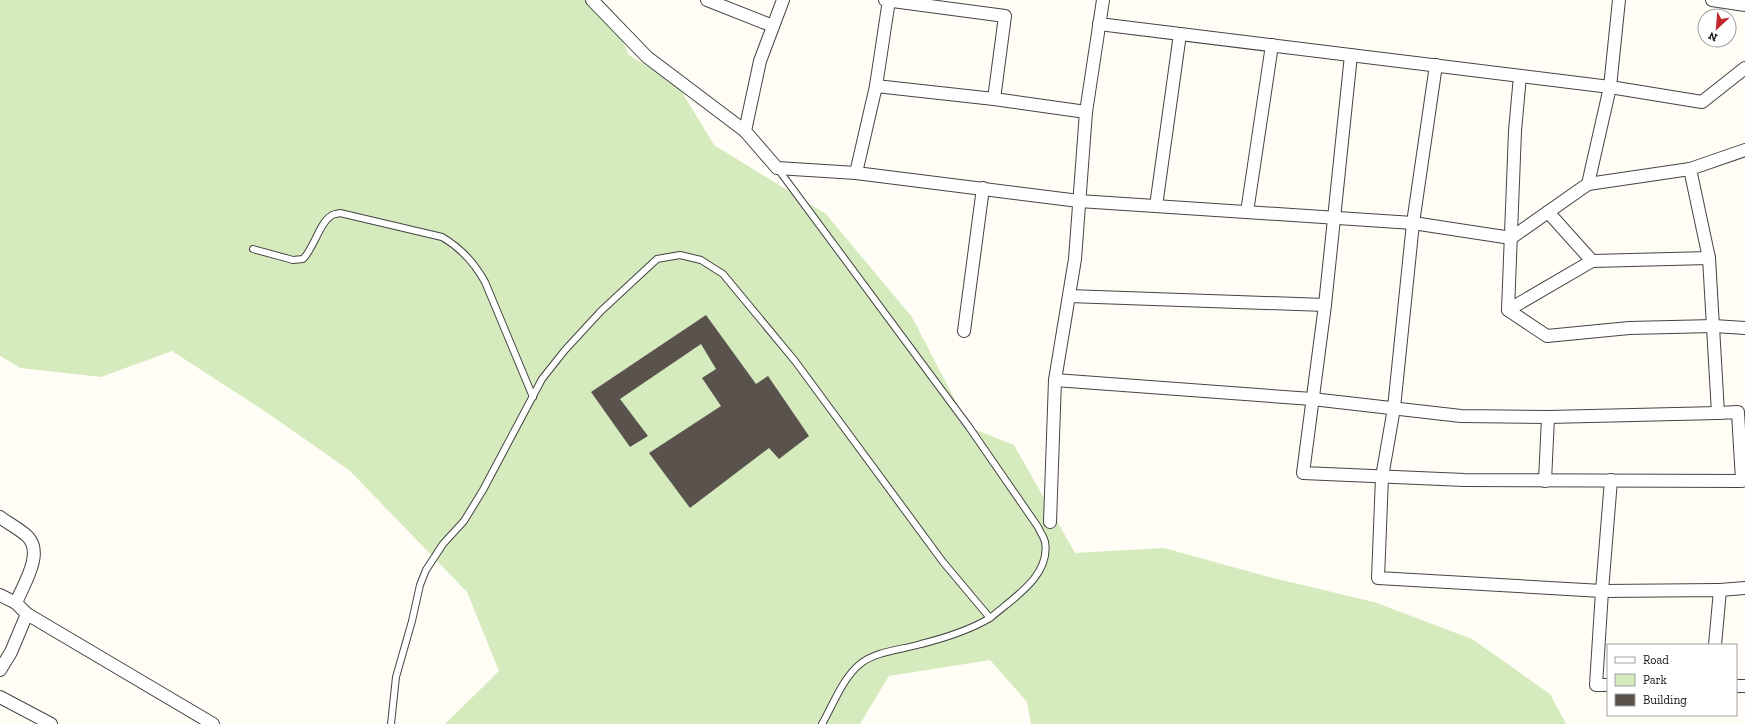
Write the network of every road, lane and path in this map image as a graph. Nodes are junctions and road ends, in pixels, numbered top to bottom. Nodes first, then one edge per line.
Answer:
1 (592, 0) edge
2 (707, 0) edge
3 (783, 0) edge
4 (886, 0) edge
5 (889, 0) edge
6 (1103, 0) edge
7 (1619, 0) edge
8 (1712, 0) edge
9 (1745, 5) edge
10 (1100, 24) junction
11 (773, 26) junction
12 (1180, 34) junction
13 (1272, 45) junction
14 (1351, 55) junction
15 (1436, 65) junction
16 (1745, 68) edge
17 (1520, 76) junction
18 (876, 86) junction
19 (1610, 87) junction
20 (994, 99) junction
21 (1086, 112) junction
22 (746, 131) junction
23 (1745, 150) edge
24 (777, 168) junction
25 (1690, 169) junction
26 (856, 173) junction
27 (1588, 184) junction
28 (984, 188) junction
29 (1079, 200) junction
30 (1156, 206) junction
31 (1246, 212) junction
32 (1548, 212) junction
33 (1333, 218) junction
34 (1413, 223) junction
35 (1511, 238) junction
36 (254, 249) dead end
37 (1709, 258) junction
38 (1592, 261) junction
39 (1069, 296) junction
40 (1325, 305) junction
41 (1508, 310) junction
42 (1714, 326) junction
43 (1745, 328) edge
44 (964, 331) dead end
45 (1055, 380) junction
46 (533, 397) junction
47 (1312, 398) junction
48 (1394, 408) junction
49 (1741, 412) edge
50 (1718, 413) junction
51 (1548, 417) junction
52 (1382, 477) junction
53 (1611, 480) junction
54 (1545, 481) junction
55 (1744, 481) edge
56 (0, 517) edge
57 (1050, 522) dead end
58 (1745, 588) edge
59 (1720, 590) junction
60 (1602, 591) junction
61 (0, 595) edge
62 (16, 603) junction
63 (27, 614) junction
64 (990, 618) junction
65 (1715, 644) edge
66 (0, 670) edge
67 (1607, 685) edge
68 (0, 697) edge
69 (51, 724) edge
70 (213, 724) edge
71 (391, 724) edge
72 (822, 724) edge

1 - 22 street
2 - 11 street
3 - 11 street
4 - 5 street
5 - 18 street
5 - 20 street
6 - 10 street
7 - 19 street
8 - 9 street
10 - 12 street
10 - 21 street
11 - 22 street
12 - 13 street
12 - 30 street
13 - 14 street
13 - 31 street
14 - 15 street
14 - 33 street
15 - 17 street
15 - 34 street
16 - 19 street
17 - 19 street
17 - 35 street
18 - 20 street
18 - 26 street
19 - 27 street
20 - 21 street
21 - 29 street
22 - 24 street
23 - 25 street
24 - 26 street
24 - 64 lane
25 - 27 street
25 - 37 street
26 - 28 street
27 - 32 street
28 - 29 street
28 - 44 street
29 - 30 street
29 - 39 street
30 - 31 street
31 - 33 street
32 - 35 street
32 - 38 street
33 - 34 street
33 - 40 street
34 - 35 street
34 - 48 street
35 - 41 street
36 - 46 lane
37 - 38 street
37 - 42 street
38 - 41 street
39 - 40 street
39 - 45 street
40 - 47 street
41 - 42 street
42 - 43 street
42 - 50 street
45 - 47 street
45 - 57 street
46 - 64 lane
46 - 71 lane
47 - 48 street
47 - 52 street
48 - 51 street
48 - 52 street
49 - 50 street
49 - 55 street
50 - 51 street
51 - 54 street
52 - 54 street
52 - 60 street
53 - 54 street
53 - 55 street
53 - 60 street
56 - 62 street
58 - 59 street
59 - 60 street
59 - 65 street
60 - 67 street
61 - 62 street
62 - 63 street
63 - 66 street
63 - 70 street
64 - 72 lane
68 - 69 street

